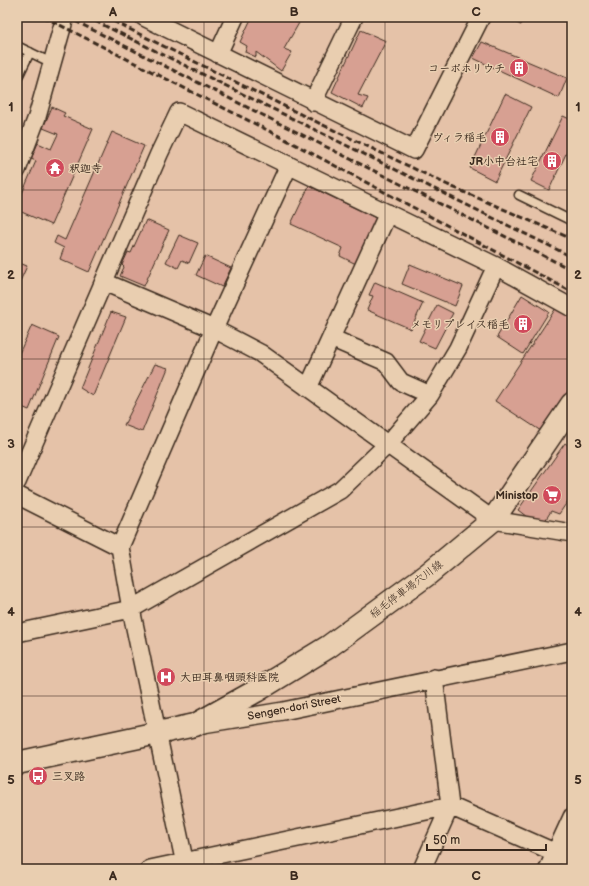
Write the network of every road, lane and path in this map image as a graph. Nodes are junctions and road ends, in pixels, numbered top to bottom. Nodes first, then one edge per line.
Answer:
1 (65, 17) edge
2 (144, 17) edge
3 (235, 17) edge
4 (354, 17) edge
5 (481, 17) edge
6 (17, 46) edge
7 (30, 52) junction
8 (218, 54) junction
9 (52, 63) junction
10 (17, 79) edge
11 (313, 102) junction
12 (289, 165) junction
13 (17, 170) edge
14 (519, 195) dead end
15 (388, 213) junction
16 (572, 222) edge
17 (496, 266) junction
18 (104, 282) junction
19 (572, 308) edge
20 (214, 329) junction
21 (331, 338) junction
22 (308, 388) junction
23 (430, 396) junction
24 (572, 404) edge
25 (388, 444) junction
26 (17, 482) edge
27 (17, 496) edge
28 (493, 520) junction
29 (572, 533) edge
30 (120, 547) junction
31 (131, 610) junction
32 (17, 633) edge
33 (572, 651) edge
34 (434, 678) junction
35 (195, 725) junction
36 (158, 733) junction
37 (17, 763) edge
38 (450, 806) junction
39 (572, 817) edge
40 (555, 852) junction
41 (572, 860) edge
42 (186, 865) edge
43 (150, 869) edge
44 (422, 869) edge
45 (548, 869) edge

1 - 9 street
2 - 8 street
3 - 8 street
4 - 11 street
5 - 11 street
6 - 7 lane
7 - 9 lane
7 - 10 lane
8 - 11 street
9 - 13 street
12 - 15 street
12 - 18 street
12 - 20 street
14 - 16 lane
15 - 17 street
15 - 21 street
17 - 19 street
17 - 23 street
18 - 20 street
18 - 26 street
20 - 22 street
20 - 30 street
21 - 22 street
21 - 23 street
22 - 25 street
23 - 25 street
24 - 28 main road, 稲毛停車場穴川線
25 - 28 street
25 - 31 street
27 - 30 street
28 - 29 street
28 - 35 main road, 稲毛停車場穴川線
30 - 31 street
31 - 32 street
31 - 36 street
33 - 34 street, Sengen-dori Street
34 - 35 street, Sengen-dori Street
34 - 38 street
35 - 36 main road, Sengen-dori Street
36 - 37 main road, Sengen-dori Street
36 - 42 street
38 - 40 street
38 - 42 street
38 - 44 street
39 - 40 street
40 - 41 street
40 - 45 street
42 - 43 street

